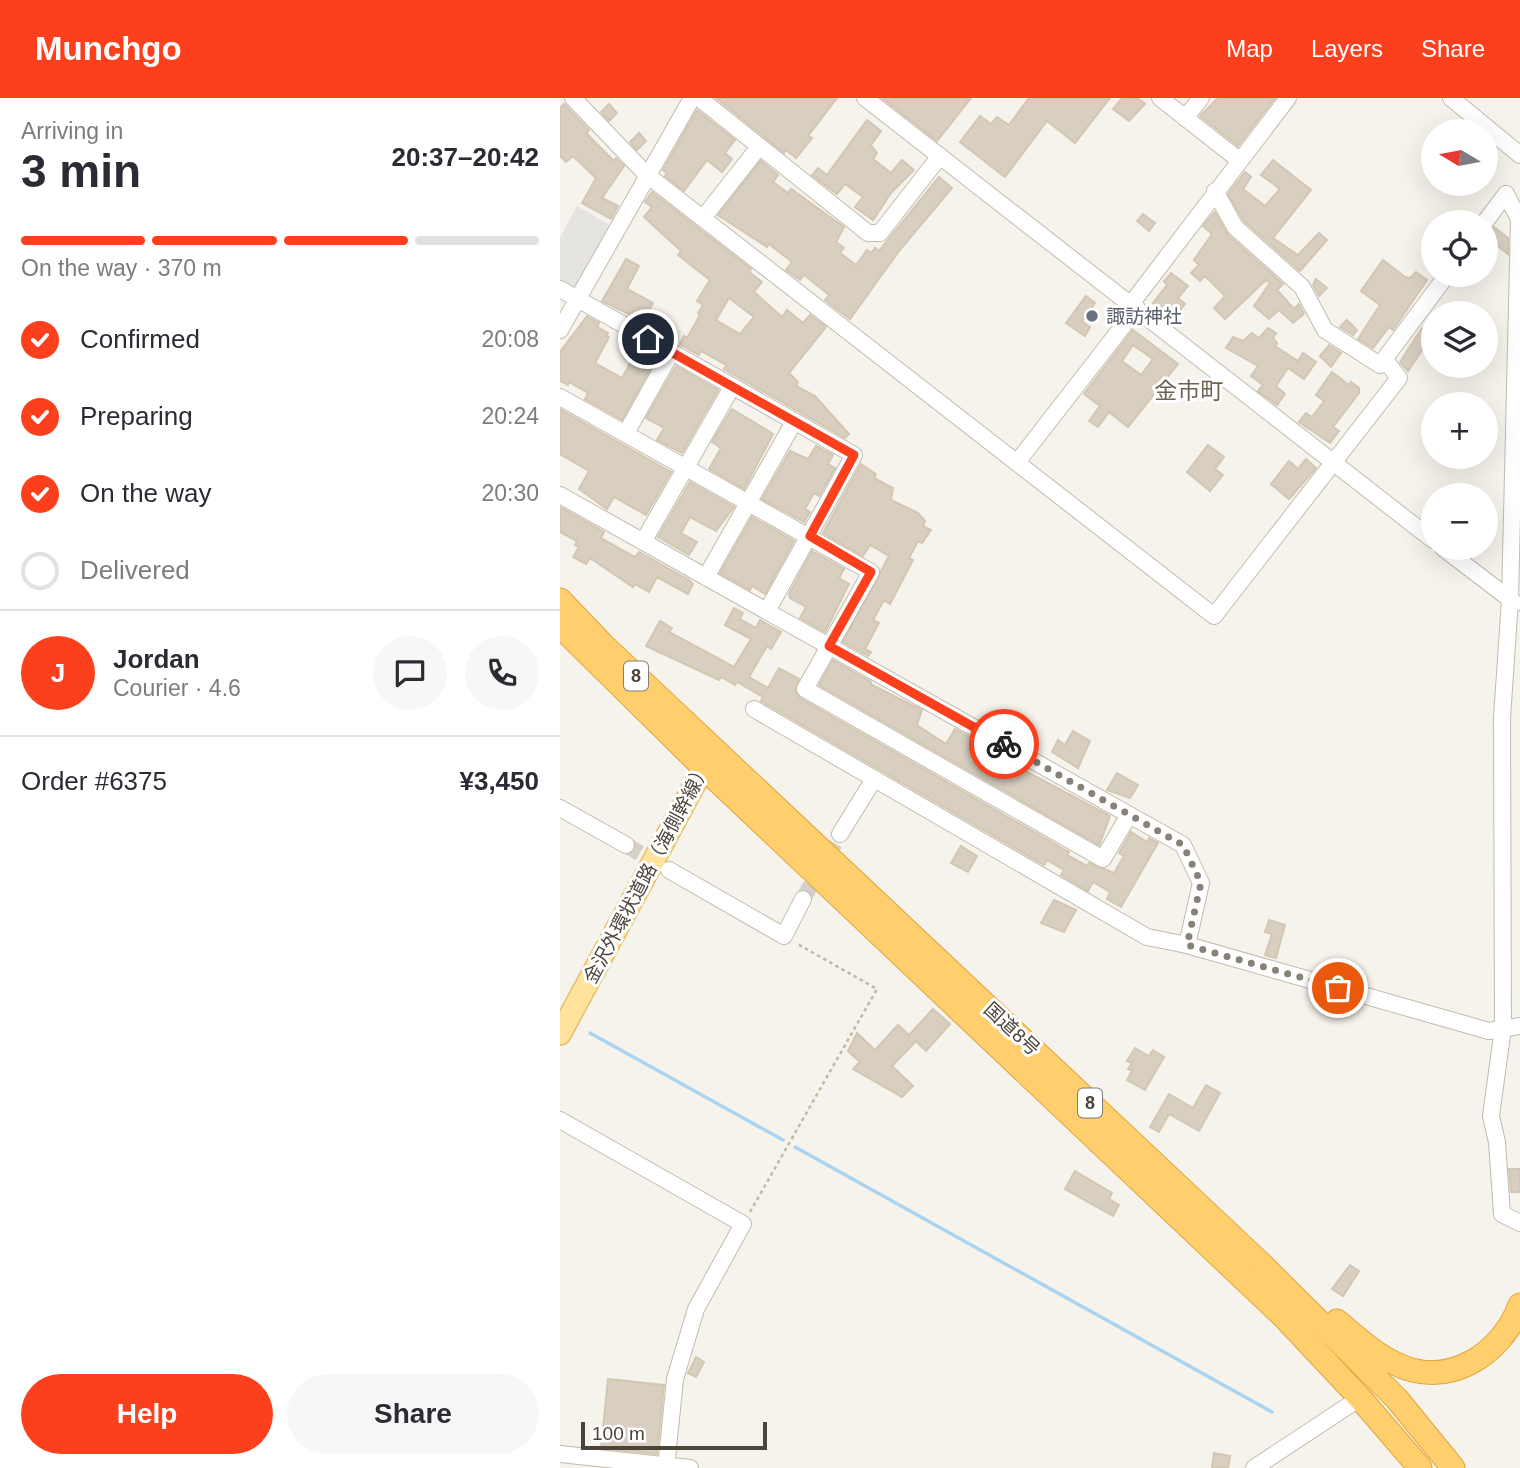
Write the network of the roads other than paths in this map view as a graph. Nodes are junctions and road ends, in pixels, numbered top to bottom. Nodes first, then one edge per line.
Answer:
1 (573, 98) edge
2 (692, 98) edge
3 (699, 98) edge
4 (864, 98) edge
5 (1160, 98) edge
6 (1201, 98) edge
7 (1288, 98) edge
8 (1451, 98) edge
9 (1185, 118) junction
10 (760, 146) junction
11 (1520, 155) edge
12 (940, 156) junction
13 (1239, 160) junction
14 (647, 175) junction
15 (1215, 191) junction
16 (1513, 197) edge
17 (1498, 210) edge
18 (703, 218) junction
19 (1438, 287) edge
20 (560, 289) edge
21 (578, 299) junction
22 (1134, 306) junction
23 (560, 330) edge
24 (671, 352) junction
25 (1385, 360) junction
26 (732, 387) junction
27 (560, 397) edge
28 (794, 422) junction
29 (626, 433) junction
30 (1017, 461) junction
31 (1334, 463) junction
32 (687, 466) junction
33 (560, 495) edge
34 (749, 502) junction
35 (1421, 531) edge
36 (810, 536) junction
37 (643, 542) junction
38 (1459, 560) edge
39 (706, 577) junction
40 (560, 600) edge
41 (1515, 603) edge
42 (766, 611) junction
43 (560, 626) edge
44 (829, 646) junction
45 (754, 709) dead end
46 (709, 758) junction
47 (874, 779) junction
48 (560, 808) edge
49 (1129, 814) junction
50 (840, 834) tunnel mouth
51 (626, 845) tunnel mouth
52 (669, 870) tunnel mouth
53 (803, 899) tunnel mouth
54 (1187, 945) junction
55 (1520, 1026) edge
56 (1503, 1028) junction
57 (560, 1034) edge
58 (560, 1120) edge
59 (1520, 1223) edge
60 (1259, 1262) junction
61 (1520, 1305) edge
62 (1360, 1398) junction
63 (560, 1454) edge
64 (666, 1467) edge
65 (691, 1468) edge
66 (1254, 1468) edge
67 (1420, 1468) edge
68 (1453, 1468) edge

1 - 14 street
2 - 14 street
3 - 10 street
4 - 12 street
5 - 9 street
6 - 9 street
7 - 13 street
8 - 11 street
9 - 13 street
10 - 12 street
10 - 18 street
12 - 22 street
13 - 15 street
14 - 18 street
14 - 21 street
15 - 22 street
15 - 25 street
16 - 17 street
16 - 41 street
18 - 30 street
19 - 25 street
20 - 21 street
21 - 23 street
21 - 24 street
22 - 30 street
22 - 31 street
24 - 26 street
24 - 29 street
25 - 31 street
26 - 28 street
26 - 32 street
27 - 29 street
28 - 34 street
28 - 36 street
29 - 32 street
30 - 31 street
31 - 35 street
32 - 34 street
32 - 37 street
33 - 37 street
34 - 36 street
34 - 39 street
36 - 42 street
36 - 44 street
37 - 39 street
38 - 41 street
39 - 42 street
40 - 46 highway, 国道8号 / 8
41 - 56 street
42 - 44 street
43 - 46 highway, 国道8号 / 8
44 - 49 street
44 - 49 street
45 - 47 street
46 - 57 main road, 金沢外環状道路（海側幹線）
46 - 60 highway, 国道8号 / 8
46 - 62 highway, 国道8号 / 8
47 - 50 street
47 - 54 street
48 - 51 street
49 - 54 street
52 - 53 street
54 - 56 street
55 - 56 street
56 - 59 street
58 - 64 street
60 - 61 highway
60 - 68 highway, 国道8号 / 8
62 - 66 street
62 - 67 highway, 国道8号 / 8
63 - 64 street
64 - 65 street

